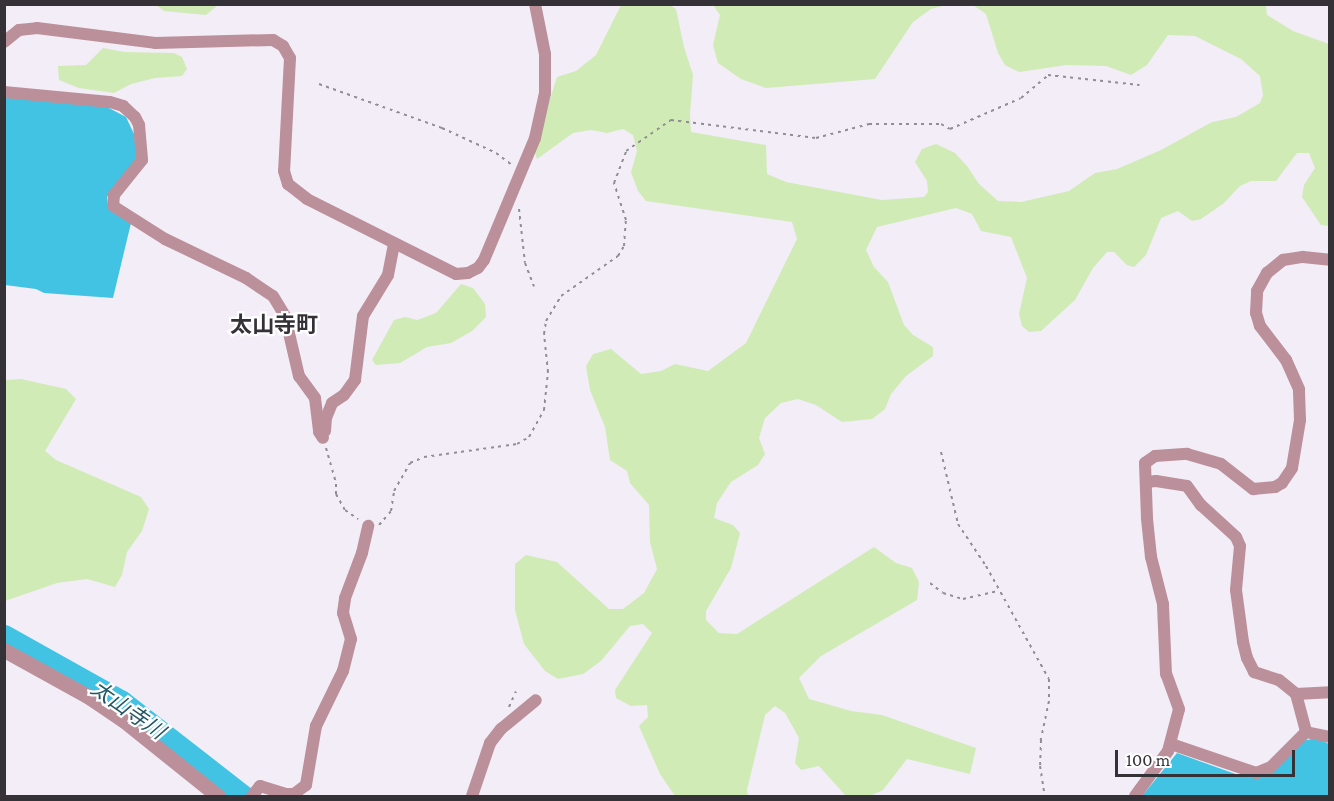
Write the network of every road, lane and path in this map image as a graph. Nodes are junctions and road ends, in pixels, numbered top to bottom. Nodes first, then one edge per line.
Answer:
1 (535, 4) edge
2 (4, 42) edge
3 (319, 84) dead end
4 (1139, 85) dead end
5 (4, 92) edge
6 (514, 175) dead end
7 (519, 208) dead end
8 (394, 245) junction
9 (1329, 261) edge
10 (534, 286) dead end
11 (323, 438) junction
12 (941, 452) dead end
13 (1146, 482) junction
14 (368, 526) junction
15 (930, 583) dead end
16 (999, 591) junction
17 (4, 650) edge
18 (1329, 692) edge
19 (1296, 694) junction
20 (536, 700) dead end
21 (1306, 732) junction
22 (1329, 737) edge
23 (1171, 744) junction
24 (210, 794) edge
25 (252, 796) edge
26 (472, 796) edge
27 (1045, 796) edge
28 (1135, 796) edge

1 - 8 street
2 - 8 street
3 - 6 path
4 - 14 path
5 - 11 street
7 - 10 path
8 - 11 street
9 - 13 street
11 - 14 path
12 - 16 path
13 - 19 street
13 - 23 street
14 - 25 street
15 - 16 path
16 - 27 path
17 - 24 street
18 - 19 street
19 - 21 street
20 - 26 street
21 - 22 street
21 - 23 street
23 - 28 street

